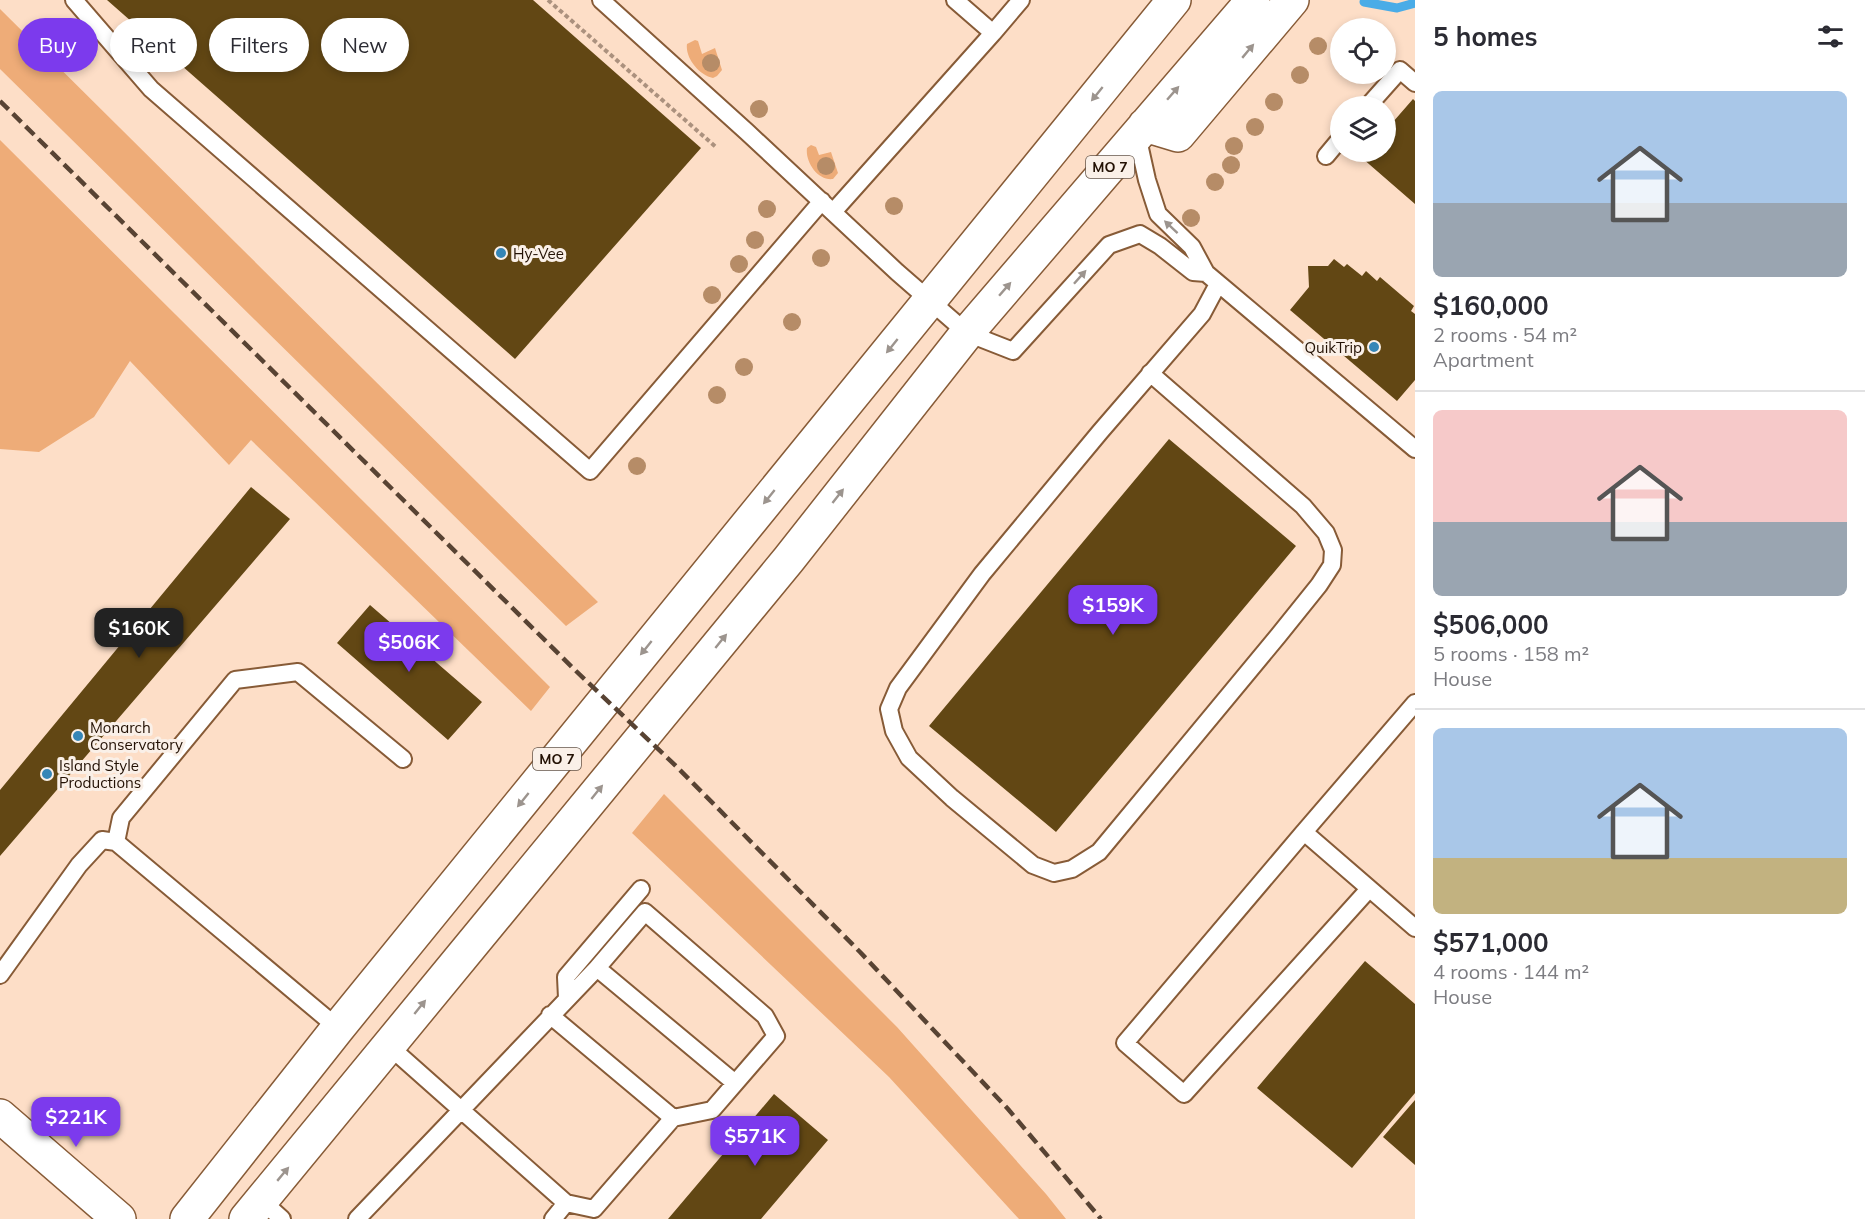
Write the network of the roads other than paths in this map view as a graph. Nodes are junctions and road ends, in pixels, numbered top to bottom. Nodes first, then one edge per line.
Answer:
1 (74, 0) edge
2 (601, 0) edge
3 (955, 0) edge
4 (1021, 0) edge
5 (1174, 0) edge
6 (1252, 0) edge
7 (1292, 0) edge
8 (993, 33) junction
9 (1415, 83) edge
10 (1377, 96) edge
11 (1141, 130) junction
12 (1330, 151) edge
13 (1326, 156) dead end
14 (828, 207) junction
15 (1212, 279) junction
16 (929, 300) junction
17 (967, 333) junction
18 (1150, 373) junction
19 (1415, 450) edge
20 (1415, 703) edge
21 (403, 759) dead end
22 (1304, 832) junction
23 (116, 842) junction
24 (641, 889) dead end
25 (1370, 889) junction
26 (1415, 928) edge
27 (597, 968) junction
28 (0, 975) edge
29 (567, 998) junction
30 (550, 1015) junction
31 (338, 1028) junction
32 (389, 1046) junction
33 (735, 1083) junction
34 (460, 1109) junction
35 (0, 1116) edge
36 (673, 1118) junction
37 (566, 1203) junction
38 (263, 1213) edge
39 (119, 1219) edge
40 (187, 1219) edge
41 (357, 1219) edge
42 (553, 1219) edge

1 - 14 lane
2 - 14 lane
3 - 8 lane
4 - 8 lane
5 -> 16 main road, MO 7
11 -> 6 main road, MO 7
11 -> 7 main road
8 - 14 lane
9 - 10 lane
15 -> 11 lane
17 -> 11 main road, MO 7
12 - 13 lane
14 - 16 lane
17 -> 15 lane
15 - 18 lane
15 - 19 lane
16 - 17 lane
16 -> 31 main road, MO 7
32 -> 17 main road, MO 7
18 - 18 lane
20 - 22 lane
21 - 23 lane
22 - 25 lane
22 - 25 lane
23 - 28 lane
23 - 31 lane
24 - 29 lane
25 - 26 lane
27 - 29 lane
27 - 33 lane
27 - 33 lane
29 - 30 lane
30 - 34 lane
30 - 36 lane
31 - 40 main road, MO 7
32 - 34 lane
38 -> 32 main road, MO 7
33 - 36 lane
34 - 37 lane
34 - 41 lane
35 - 39 main road
36 - 37 lane
37 - 42 lane

